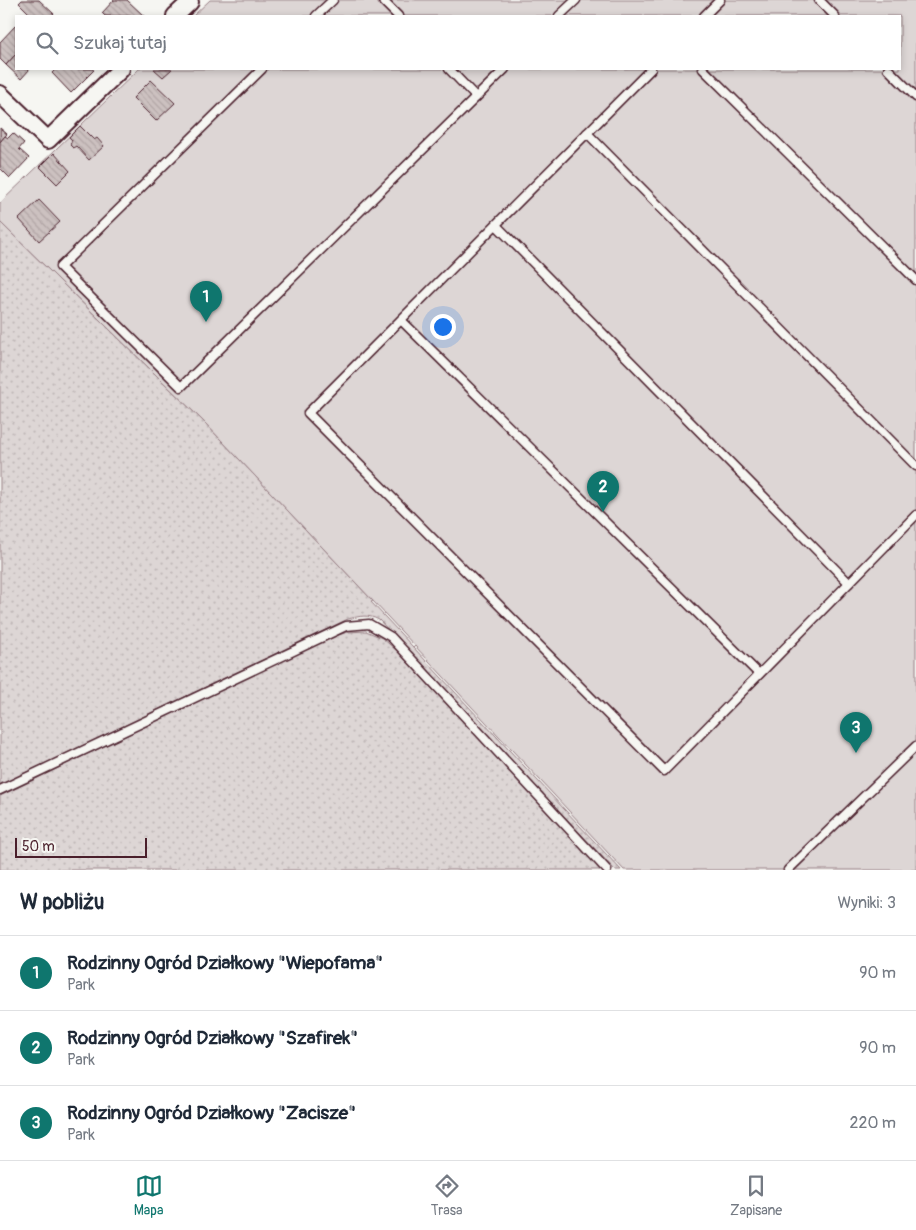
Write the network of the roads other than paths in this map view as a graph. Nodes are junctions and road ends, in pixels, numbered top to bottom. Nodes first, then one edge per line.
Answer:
1 (188, 0) edge
2 (333, 0) edge
3 (382, 0) edge
4 (576, 0) edge
5 (720, 0) edge
6 (819, 0) edge
7 (176, 15) edge
8 (317, 15) edge
9 (397, 15) edge
10 (560, 15) edge
11 (705, 15) edge
12 (834, 15) edge
13 (120, 70) edge
14 (261, 70) edge
15 (450, 70) edge
16 (504, 70) edge
17 (650, 70) edge
18 (704, 70) edge
19 (889, 70) edge
20 (0, 94) edge
21 (476, 97) junction
22 (916, 97) edge
23 (587, 133) junction
24 (496, 225) junction
25 (916, 280) edge
26 (401, 320) junction
27 (916, 466) edge
28 (916, 515) edge
29 (849, 582) junction
30 (759, 674) junction
31 (916, 746) edge
32 (0, 790) edge
33 (607, 870) edge
34 (788, 870) edge

1 - 7 street
2 - 8 lane
3 - 9 lane
4 - 10 lane
5 - 11 lane
6 - 12 lane
13 - 20 street
14 - 21 lane
15 - 21 lane
16 - 21 lane
17 - 23 lane
18 - 25 lane
19 - 22 lane
23 - 24 lane
23 - 27 lane
24 - 26 lane
24 - 29 lane
26 - 30 lane
26 - 30 lane
28 - 29 lane
29 - 30 lane
31 - 34 lane
32 - 33 lane

